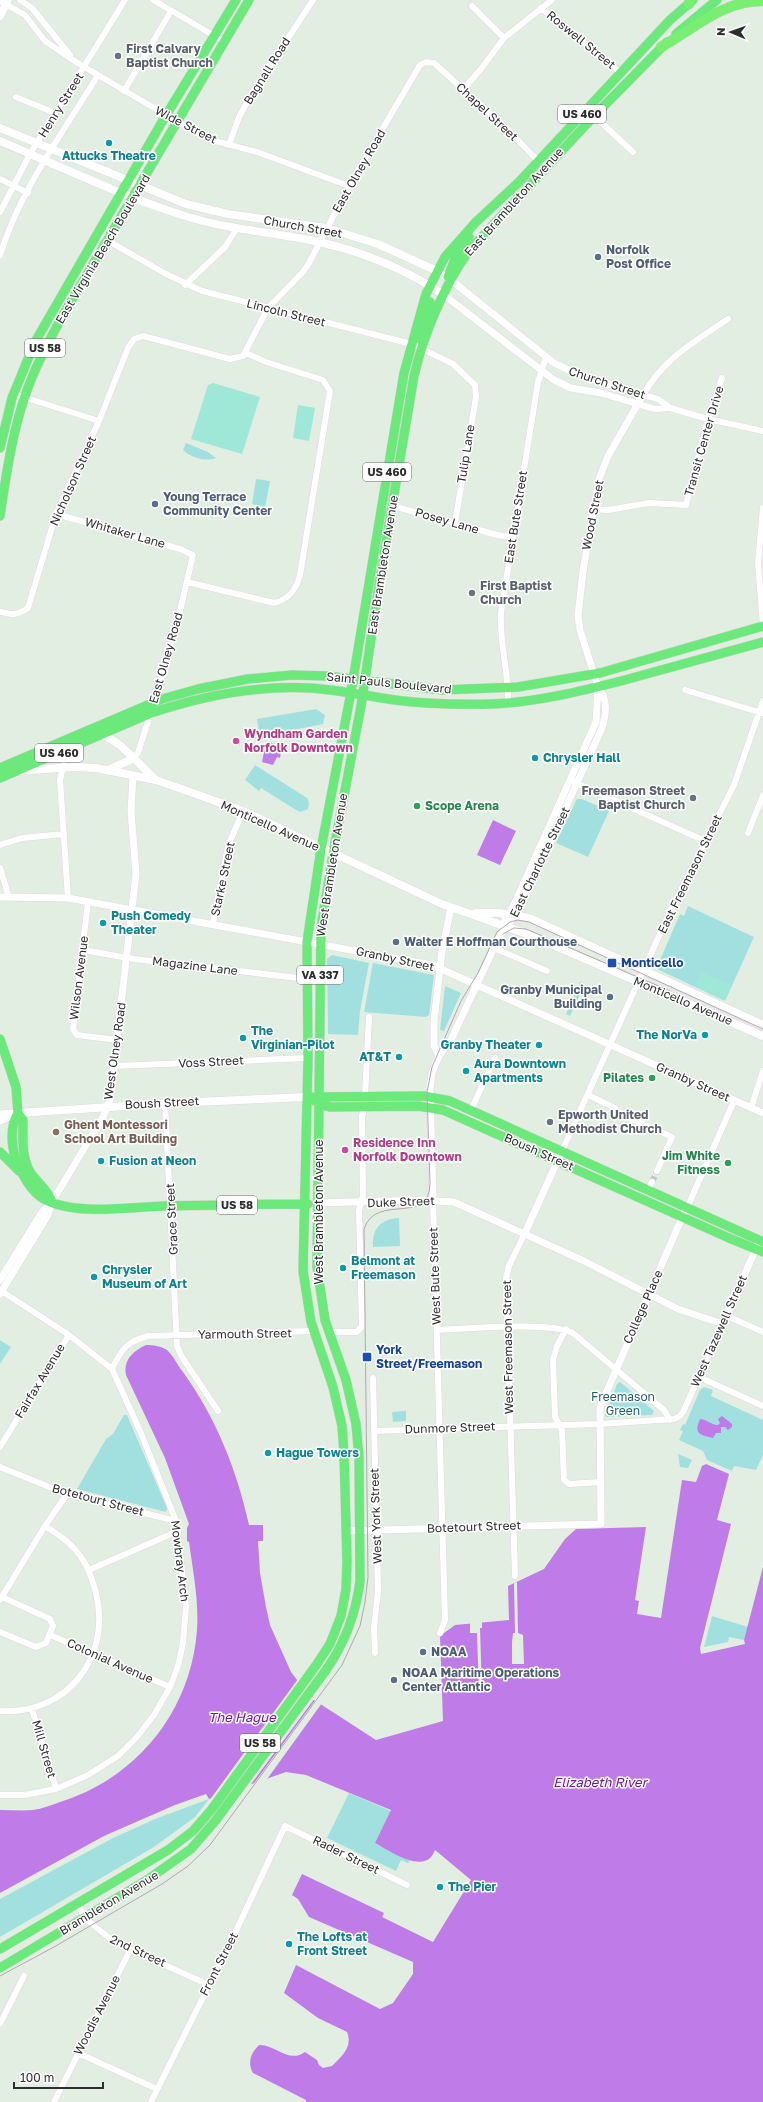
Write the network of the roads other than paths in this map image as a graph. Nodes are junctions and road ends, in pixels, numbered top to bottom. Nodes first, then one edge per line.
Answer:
1 (20, 0) edge
2 (125, 0) edge
3 (153, 0) edge
4 (236, 0) edge
5 (249, 0) edge
6 (313, 0) edge
7 (552, 0) edge
8 (717, 0) edge
9 (691, 1) edge
10 (763, 1) edge
11 (4, 2) edge
12 (472, 6) dead end
13 (541, 8) junction
14 (171, 11) junction
15 (0, 16) edge
16 (214, 36) junction
17 (504, 38) junction
18 (224, 42) junction
19 (662, 47) junction
20 (76, 62) junction
21 (426, 62) joint
22 (84, 67) junction
23 (621, 72) junction
24 (98, 75) junction
25 (463, 90) junction
26 (124, 91) junction
27 (16, 97) dead end
28 (587, 109) junction
29 (55, 113) junction
30 (166, 116) junction
31 (594, 116) junction
32 (177, 122) junction
33 (0, 128) edge
34 (0, 141) edge
35 (37, 143) junction
36 (229, 145) junction
37 (52, 149) junction
38 (634, 152) dead end
39 (30, 154) junction
40 (45, 160) junction
41 (538, 160) junction
42 (545, 168) junction
43 (0, 179) edge
44 (129, 181) junction
45 (13, 185) junction
46 (139, 186) junction
47 (349, 186) junction
48 (122, 192) junction
49 (28, 193) junction
50 (133, 196) junction
51 (0, 212) edge
52 (228, 214) junction
53 (475, 223) junction
54 (226, 226) junction
55 (237, 228) junction
56 (326, 228) junction
57 (98, 235) junction
58 (107, 240) junction
59 (319, 242) junction
60 (86, 255) junction
61 (0, 256) edge
62 (95, 260) junction
63 (437, 271) junction
64 (449, 279) junction
65 (185, 285) junction
66 (431, 287) junction
67 (444, 296) junction
68 (268, 308) junction
69 (728, 319) dead end
70 (412, 344) junction
71 (421, 349) junction
72 (246, 353) junction
73 (546, 357) junction
74 (541, 372) junction
75 (722, 378) dead end
76 (475, 385) joint
77 (14, 394) junction
78 (643, 394) junction
79 (24, 397) junction
80 (638, 404) junction
81 (670, 408) junction
82 (708, 419) junction
83 (99, 421) junction
84 (763, 431) edge
85 (0, 448) edge
86 (1, 498) edge
87 (382, 503) junction
88 (392, 505) junction
89 (763, 508) edge
90 (592, 509) junction
91 (56, 514) junction
92 (0, 516) edge
93 (455, 523) junction
94 (513, 537) junction
95 (193, 555) joint
96 (187, 582) junction
97 (0, 612) edge
98 (763, 626) edge
99 (763, 642) edge
100 (594, 674) junction
101 (353, 678) junction
102 (365, 680) junction
103 (508, 687) junction
104 (598, 687) junction
105 (685, 690) dead end
106 (351, 692) junction
107 (363, 694) junction
108 (763, 701) edge
109 (154, 702) junction
110 (508, 703) junction
111 (151, 713) junction
112 (761, 713) edge
113 (89, 731) junction
114 (101, 734) junction
115 (67, 749) junction
116 (132, 759) junction
117 (0, 768) edge
118 (62, 769) junction
119 (108, 770) junction
120 (17, 771) junction
121 (134, 776) junction
122 (0, 778) edge
123 (156, 780) junction
124 (574, 782) junction
125 (763, 795) edge
126 (243, 811) junction
127 (748, 833) dead end
128 (64, 834) junction
129 (706, 841) junction
130 (0, 845) edge
131 (321, 849) junction
132 (333, 854) junction
133 (0, 868) edge
134 (0, 897) edge
135 (9, 897) junction
136 (68, 898) junction
137 (88, 902) junction
138 (451, 908) junction
139 (132, 910) junction
140 (471, 913) junction
141 (512, 915) junction
142 (213, 924) junction
143 (504, 926) junction
144 (307, 942) junction
145 (320, 944) junction
146 (494, 948) junction
147 (82, 950) junction
148 (127, 957) junction
149 (440, 969) junction
150 (644, 970) junction
151 (547, 971) dead end
152 (307, 979) junction
153 (639, 982) junction
154 (478, 985) junction
155 (369, 1017) dead end
156 (763, 1025) edge
157 (763, 1036) edge
158 (0, 1039) edge
159 (118, 1040) junction
160 (611, 1045) junction
161 (439, 1056) junction
162 (308, 1058) junction
163 (495, 1058) dead end
164 (114, 1066) junction
165 (763, 1071) edge
166 (588, 1095) junction
167 (365, 1096) junction
168 (430, 1096) junction
169 (306, 1097) junction
170 (319, 1100) junction
171 (734, 1100) junction
172 (165, 1103) junction
173 (369, 1106) junction
174 (107, 1107) junction
175 (430, 1107) junction
176 (751, 1108) junction
177 (472, 1110) junction
178 (18, 1113) junction
179 (0, 1114) edge
180 (763, 1114) edge
181 (0, 1122) edge
182 (562, 1151) junction
183 (0, 1152) edge
184 (558, 1161) junction
185 (657, 1171) tunnel mouth
186 (24, 1177) junction
187 (433, 1200) junction
188 (52, 1202) junction
189 (317, 1203) junction
190 (361, 1203) junction
191 (303, 1204) junction
192 (171, 1206) junction
193 (687, 1208) junction
194 (682, 1217) junction
195 (524, 1235) junction
196 (762, 1239) edge
197 (759, 1250) edge
198 (0, 1280) edge
199 (0, 1292) edge
200 (649, 1294) junction
201 (727, 1316) junction
202 (723, 1324) junction
203 (507, 1328) junction
204 (437, 1330) junction
205 (566, 1330) junction
206 (314, 1331) junction
207 (329, 1332) junction
208 (763, 1332) edge
209 (68, 1334) junction
210 (177, 1335) junction
211 (615, 1368) junction
212 (112, 1369) junction
213 (699, 1377) junction
214 (373, 1378) dead end
215 (763, 1406) edge
216 (218, 1411) dead end
217 (670, 1420) junction
218 (598, 1424) junction
219 (560, 1425) junction
220 (510, 1427) junction
221 (440, 1428) junction
222 (374, 1431) junction
223 (0, 1447) edge
224 (0, 1467) edge
225 (601, 1482) junction
226 (67, 1494) junction
227 (176, 1520) junction
228 (601, 1524) joint
229 (45, 1526) junction
230 (514, 1526) junction
231 (443, 1528) junction
232 (377, 1530) junction
233 (178, 1531) junction
234 (346, 1531) junction
235 (359, 1531) junction
236 (89, 1570) junction
237 (515, 1576) dead end
238 (1, 1599) edge
239 (0, 1632) edge
240 (440, 1632) dead end
241 (50, 1635) junction
242 (376, 1653) dead end
243 (93, 1654) junction
244 (170, 1687) junction
245 (32, 1709) junction
246 (0, 1710) edge
247 (56, 1789) junction
248 (0, 1795) edge
249 (202, 1821) joint
250 (285, 1826) joint
251 (210, 1827) joint
252 (407, 1885) dead end
253 (77, 1904) junction
254 (85, 1917) junction
255 (0, 1949) edge
256 (130, 1950) junction
257 (0, 1968) edge
258 (24, 1976) dead end
259 (209, 1985) junction
260 (0, 2024) edge
261 (78, 2053) junction
262 (157, 2089) junction
263 (54, 2102) edge
264 (151, 2102) edge

1 - 20 street, Wide Street
2 - 22 street, Henry Street
3 - 14 street
4 - 16 main road, East Virginia Beach Boulevard / US 58
5 - 18 main road, East Virginia Beach Boulevard / US 58
6 - 36 street, Bagnall Road
7 - 13 street
8 - 19 main road, East Brambleton Avenue / US 460
9 - 23 main road, East Brambleton Avenue / US 460
10 - 19 highway
11 - 15 main road
11 - 20 street, Wide Street
12 - 17 street
13 - 17 street
13 - 23 street, Roswell Street
14 - 16 street
14 - 26 street
16 - 18 street
16 - 30 main road, East Virginia Beach Boulevard / US 58
17 - 25 street
18 - 32 main road, East Virginia Beach Boulevard / US 58
19 - 31 main road, East Brambleton Avenue / US 460
20 - 22 street, Wide Street
21 - 25 street, Chapel Street
21 - 47 street, East Olney Road
22 - 24 street, Wide Street
22 - 29 street, Henry Street
23 - 28 main road, East Brambleton Avenue / US 460
24 - 26 street, Wide Street
24 - 37 street, Henry Street
25 - 41 street, Chapel Street
26 - 30 street, Wide Street
27 - 29 street
28 - 31 street
28 - 41 main road, East Brambleton Avenue / US 460
29 - 35 street, Henry Street
30 - 32 street, Wide Street
30 - 44 main road, East Virginia Beach Boulevard / US 58
31 - 38 street
31 - 42 main road, East Brambleton Avenue / US 460
32 - 36 street, Wide Street
32 - 46 main road, East Virginia Beach Boulevard / US 58
33 - 35 main road, Church Street
34 - 39 main road, Church Street
35 - 37 main road, Church Street
35 - 39 street, Henry Street
36 - 47 street, Wide Street
37 - 40 street, Henry Street
37 - 44 main road, Church Street
39 - 40 main road, Church Street
39 - 45 street, Henry Street
40 - 48 main road, Church Street
40 - 49 street, Henry Street
41 - 42 street, Chapel Street
41 - 53 main road, East Brambleton Avenue / US 460
42 - 64 main road, East Brambleton Avenue / US 460
43 - 45 street
44 - 46 main road, Church Street
44 - 48 main road, East Virginia Beach Boulevard / US 58
45 - 49 street
45 - 51 street, Henry Street
46 - 50 main road, East Virginia Beach Boulevard / US 58
46 - 52 main road, Church Street
47 - 56 street, East Olney Road
48 - 50 main road, Church Street
48 - 57 main road, East Virginia Beach Boulevard / US 58
49 - 61 street, Henry Street
50 - 54 main road, Church Street
50 - 58 main road, East Virginia Beach Boulevard / US 58
52 - 54 street
52 - 56 main road, Church Street
53 - 63 main road, East Brambleton Avenue / US 460
53 - 64 main road
54 - 55 main road, Church Street
55 - 59 main road, Church Street
55 - 65 street
56 - 59 street, East Olney Road
56 - 63 main road, Church Street
57 - 58 street, Lincoln Street
57 - 60 main road, East Virginia Beach Boulevard / US 58
58 - 62 main road, East Virginia Beach Boulevard / US 58
58 - 65 street, Lincoln Street
59 - 66 main road, Church Street
59 - 68 street, East Olney Road
60 - 62 main road
60 - 77 main road, East Virginia Beach Boulevard / US 58
62 - 79 main road, East Virginia Beach Boulevard / US 58
63 - 64 main road, Church Street
63 - 66 main road, East Brambleton Avenue / US 460
64 - 67 main road, East Brambleton Avenue / US 460
64 - 73 street, Church Street
65 - 68 street, Lincoln Street
66 - 67 main road, Church Street
66 - 70 main road, East Brambleton Avenue / US 460
66 - 71 main road
67 - 71 main road, East Brambleton Avenue / US 460
67 - 74 street, Church Street
68 - 70 street, Lincoln Street
68 - 72 street, East Olney Road
69 - 78 street, Wood Street
70 - 71 street, Lincoln Street
70 - 87 main road, East Brambleton Avenue / US 460
71 - 76 street, Lincoln Street
71 - 88 main road, East Brambleton Avenue / US 460
72 - 83 street, Nicholson Street
72 - 96 street
73 - 74 street, East Bute Street
73 - 78 street, Church Street
74 - 80 street, Church Street
74 - 94 street, East Bute Street
75 - 82 street, Transit Center Drive
76 - 93 street, Tulip Lane
77 - 79 street
77 - 85 main road, East Virginia Beach Boulevard / US 58
78 - 80 street, Wood Street
78 - 81 street, Church Street
79 - 83 street
79 - 86 main road, East Virginia Beach Boulevard / US 58
80 - 81 street, Church Street
80 - 90 street, Wood Street
81 - 82 street, Church Street
82 - 84 street, Church Street
82 - 90 street, Transit Center Drive
83 - 91 street, Nicholson Street
86 - 92 main road, East Virginia Beach Boulevard / US 58
87 - 88 street, Posey Lane
87 - 101 main road, East Brambleton Avenue / US 460
88 - 93 street, Posey Lane
88 - 102 main road, East Brambleton Avenue / US 460
89 - 98 street
90 - 100 street, Wood Street
91 - 95 street, Whitaker Lane
91 - 97 street, Nicholson Street
93 - 94 street, Posey Lane
94 - 103 street, East Bute Street
95 - 96 street, East Olney Road
96 - 109 street, East Olney Road
98 - 100 main road, Saint Pauls Boulevard
99 - 104 main road, Saint Pauls Boulevard
100 - 103 main road, Saint Pauls Boulevard
100 - 104 street, Wood Street
101 - 102 main road, Saint Pauls Boulevard
101 - 106 main road, East Brambleton Avenue / VA 337
101 - 109 main road, Saint Pauls Boulevard / US 460
102 - 103 main road, Saint Pauls Boulevard
102 - 107 main road, East Brambleton Avenue / US 460
103 - 110 street, East Bute Street
104 - 110 main road, Saint Pauls Boulevard
104 - 124 street, East Charlotte Street
105 - 112 street
106 - 107 main road, Saint Pauls Boulevard / US 460
106 - 111 main road, Saint Pauls Boulevard / US 460
106 - 131 main road, West Brambleton Avenue / VA 337
107 - 110 main road, Saint Pauls Boulevard
107 - 132 main road, West Brambleton Avenue / VA 337
108 - 112 street, East Freemason Street
109 - 111 street, East Olney Road
109 - 113 main road, Saint Pauls Boulevard / US 460
111 - 114 main road, Saint Pauls Boulevard / US 460
111 - 116 street, East Olney Road
112 - 129 street, East Freemason Street
113 - 114 main road, Monticello Avenue
113 - 117 main road, US 460
114 - 115 main road, Monticello Avenue / US 460
114 - 116 main road, Monticello Avenue
115 - 118 street
115 - 120 main road, Monticello Avenue / US 460
116 - 119 main road
116 - 123 main road, Monticello Avenue
118 - 119 main road, Monticello Avenue
118 - 120 main road, Monticello Avenue
118 - 128 street
119 - 121 main road, Monticello Avenue
120 - 122 main road, Monticello Avenue / US 460
121 - 123 main road, Monticello Avenue
121 - 139 street
123 - 126 main road, Monticello Avenue
124 - 129 street
124 - 141 street, East Charlotte Street
125 - 127 street
126 - 131 main road, Monticello Avenue
126 - 142 street, Starke Street
128 - 130 street
128 - 136 street
129 - 150 street, East Freemason Street
131 - 132 main road, Monticello Avenue
131 - 144 main road, West Brambleton Avenue / VA 337
132 - 138 main road, Monticello Avenue
132 - 145 main road, West Brambleton Avenue / VA 337
133 - 135 street
134 - 135 street, Granby Street
135 - 136 street, Granby Street
136 - 137 street, Granby Street
137 - 139 street, Granby Street
137 - 147 street, Wilson Avenue
138 - 140 main road, Monticello Avenue
138 - 149 street
139 - 142 street, Granby Street
139 - 148 street, West Olney Road
140 - 141 main road, Monticello Avenue
140 - 143 main road, Monticello Avenue
141 - 143 street, East Charlotte Street
141 - 150 main road, Monticello Avenue
142 - 144 street, Granby Street
143 - 146 street, East Charlotte Street
143 - 153 main road, Monticello Avenue
144 - 145 street, Granby Street
144 - 152 main road, West Brambleton Avenue / VA 337
145 - 149 street, Granby Street
145 - 170 main road, West Brambleton Avenue / VA 337
146 - 151 street
146 - 154 street, East Charlotte Street
147 - 148 street, Magazine Lane
147 - 159 street, Wilson Avenue
148 - 152 street, Magazine Lane
148 - 159 street, West Olney Road
149 - 154 street, Granby Street
149 - 161 street
150 - 153 street, East Freemason Street
150 - 156 main road, Monticello Avenue
152 - 162 main road, West Brambleton Avenue / VA 337
153 - 157 main road, Monticello Avenue
153 - 160 street, East Freemason Street
154 - 160 street, Granby Street
154 - 161 street, East Charlotte Street
155 - 167 street
158 - 178 main road, US 58
159 - 164 street, West Olney Road
160 - 166 street, West Freemason Street
160 - 171 street, Granby Street
161 - 168 street, West Bute Street
162 - 164 street, Voss Street
162 - 169 main road, West Brambleton Avenue / VA 337
163 - 177 street
164 - 174 street, West Olney Road
165 - 176 street
166 - 182 street, West Freemason Street
166 - 185 street
167 - 168 main road, Boush Street
167 - 170 main road, Boush Street
168 - 175 street, West Bute Street
168 - 177 main road, Boush Street
169 - 170 main road, Boush Street
169 - 172 main road, Boush Street
169 - 191 main road, West Brambleton Avenue / VA 337
170 - 173 main road, Boush Street
170 - 189 main road, West Brambleton Avenue / VA 337
171 - 176 street, Granby Street
171 - 193 street, College Place
172 - 174 main road, Boush Street
172 - 192 street, Grace Street
173 - 175 main road, Boush Street
173 - 190 street
174 - 178 main road, Boush Street
174 - 188 street, West Olney Road
175 - 184 main road, Boush Street
175 - 187 street, West Bute Street
176 - 180 street, Granby Street
177 - 182 main road, Boush Street
178 - 179 street
178 - 181 street
178 - 186 main road, US 58
178 - 188 main road, US 58
182 - 184 street, West Freemason Street
182 - 193 main road, Boush Street
183 - 186 main road
184 - 194 main road, Boush Street
184 - 195 street, West Freemason Street
186 - 188 main road, US 58
187 - 190 street, Duke Street
187 - 195 street, Duke Street
187 - 204 street, West Bute Street
188 - 192 main road, Duke Street / US 58
188 - 198 street, West Olney Road
188 - 199 street, West Olney Road
189 - 190 street, Duke Street
189 - 191 main road, Duke Street / US 58
189 - 207 main road, West Brambleton Avenue / US 58
190 - 207 street
191 - 192 main road, Duke Street / US 58
191 - 206 main road, West Brambleton Avenue / US 58
192 - 210 street, Grace Street
193 - 194 street, College Place
193 - 196 main road, Boush Street
194 - 197 main road, Boush Street
194 - 200 street, College Place
195 - 200 street, Duke Street
195 - 203 street, West Freemason Street
196 - 197 street, West Tazewell Street
197 - 201 street, West Tazewell Street
199 - 209 street, Mowbray Arch
200 - 202 street, Duke Street
200 - 211 street, College Place
201 - 202 street, West Tazewell Street
201 - 208 street
202 - 213 street, West Tazewell Street
203 - 204 street
203 - 205 street
203 - 220 street, West Freemason Street
204 - 221 street, West Bute Street
205 - 211 street
205 - 219 street
206 - 210 street, Yarmouth Street
206 - 234 main road, West Brambleton Avenue / US 58
207 - 235 main road, West Brambleton Avenue / US 58
209 - 212 street, Mowbray Arch
209 - 223 street, Fairfax Avenue
210 - 212 street, Yarmouth Street
210 - 216 street, Grace Street
211 - 217 street
211 - 218 street, College Place
212 - 227 street, Mowbray Arch
213 - 215 street
213 - 217 street, West Tazewell Street
214 - 222 street, West York Street
217 - 218 street, Dunmore Street
218 - 219 street, Dunmore Street
218 - 225 street, College Place
219 - 220 street, Dunmore Street
219 - 225 street
220 - 221 street, Dunmore Street
220 - 230 street, West Freemason Street
221 - 222 street, Dunmore Street
221 - 231 street, West Bute Street
222 - 232 street, West York Street
224 - 226 street, Botetourt Street
225 - 228 street, College Place
226 - 227 street, Botetourt Street
226 - 229 street
227 - 233 street, Mowbray Arch
228 - 230 street, Botetourt Street
229 - 236 street
229 - 238 street
230 - 231 street, Botetourt Street
230 - 237 street, West Freemason Street
231 - 232 street, Botetourt Street
231 - 240 street, West Bute Street
232 - 235 street, Botetourt Street
232 - 242 street, West York Street
233 - 236 street
233 - 244 street, Mowbray Arch
234 - 235 street, Botetourt Street
234 - 249 main road, West Brambleton Avenue / US 58
235 - 251 main road, West Brambleton Avenue / US 58
236 - 243 street
238 - 241 street
239 - 241 street
241 - 243 street, Colonial Avenue
243 - 244 street, Colonial Avenue
243 - 245 street
244 - 247 street, Mowbray Arch
245 - 246 street
245 - 247 street, Mill Street
247 - 248 street, Mowbray Arch
249 - 253 main road, Brambleton Avenue / US 58
250 - 252 street, Rader Street
250 - 259 street, Front Street
251 - 254 main road, Brambleton Avenue / US 58
253 - 254 street, 2nd Street
253 - 255 main road, Brambleton Avenue / US 58
254 - 256 street, 2nd Street
254 - 257 main road, Brambleton Avenue / US 58
256 - 259 street, 2nd Street
256 - 261 street, Woodis Avenue
258 - 260 street
259 - 262 street, Front Street
261 - 262 street
261 - 263 street, Woodis Avenue
262 - 264 street, Front Street

